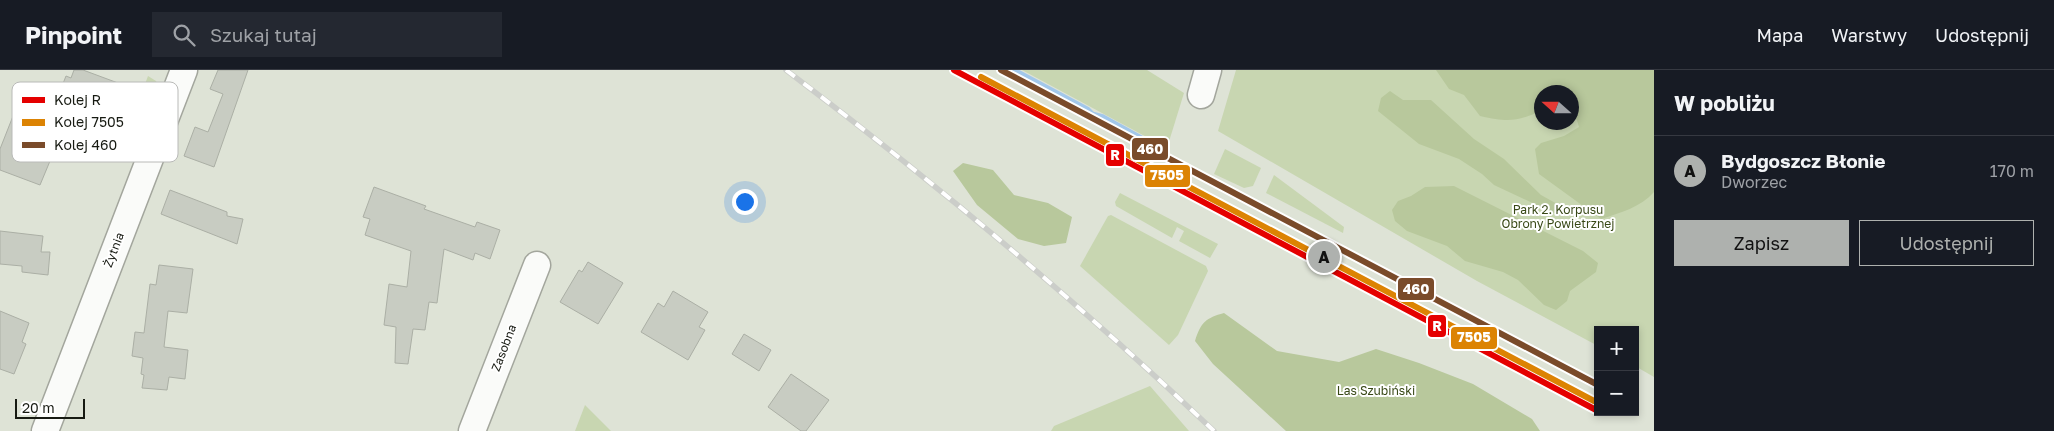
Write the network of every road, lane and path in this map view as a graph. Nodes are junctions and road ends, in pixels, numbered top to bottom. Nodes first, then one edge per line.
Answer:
1 (1208, 70) edge
2 (1201, 95) dead end
3 (147, 162) edge
4 (536, 265) dead end
5 (45, 431) edge
6 (472, 431) edge

1 - 2 street
3 - 5 street, Żytnia
4 - 6 street, Zasobna

